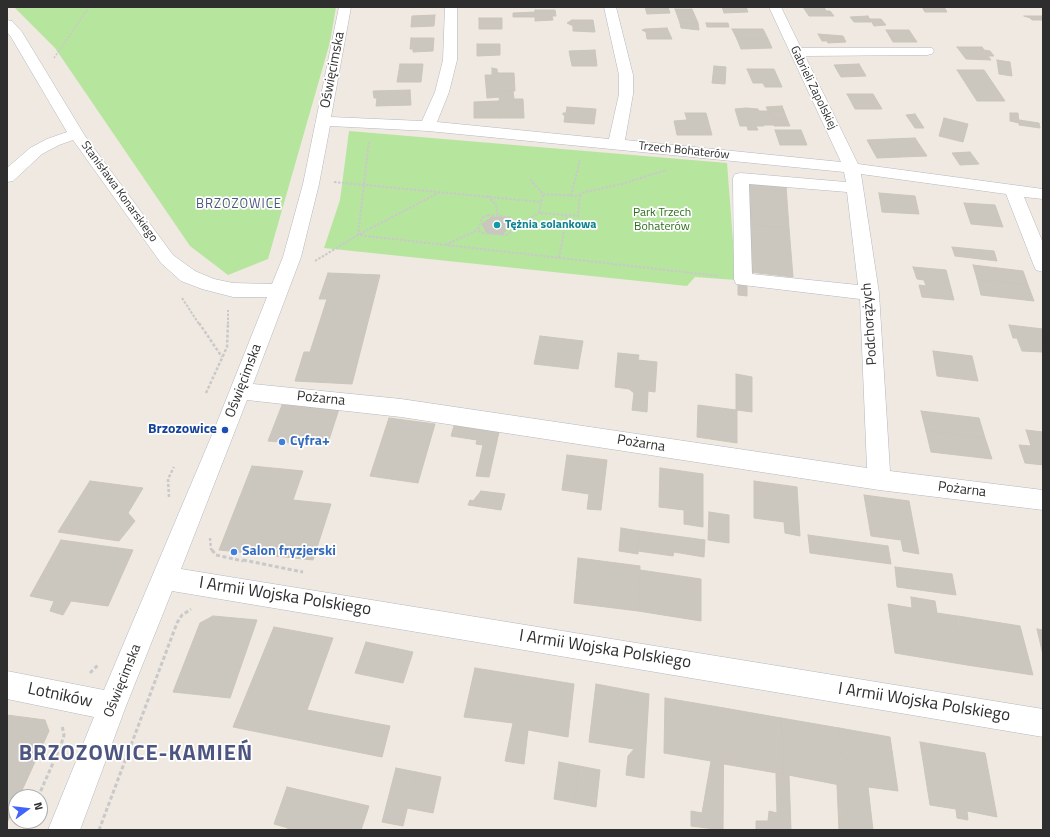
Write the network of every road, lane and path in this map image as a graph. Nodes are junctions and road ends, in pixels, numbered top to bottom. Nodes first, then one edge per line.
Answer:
1 (89, 7) edge
2 (344, 7) edge
3 (451, 7) edge
4 (610, 7) edge
5 (775, 7) edge
6 (7, 24) edge
7 (927, 51) dead end
8 (796, 52) junction
9 (42, 77) junction
10 (323, 121) junction
11 (428, 126) junction
12 (76, 134) junction
13 (369, 142) dead end
14 (584, 142) junction
15 (616, 144) junction
16 (672, 168) dead end
17 (852, 168) junction
18 (7, 177) edge
19 (531, 179) dead end
20 (331, 182) dead end
21 (364, 184) junction
22 (855, 188) junction
23 (1013, 190) junction
24 (440, 192) junction
25 (542, 194) junction
26 (1043, 194) edge
27 (488, 196) junction
28 (571, 196) junction
29 (580, 196) junction
30 (541, 202) junction
31 (539, 213) junction
32 (567, 215) junction
33 (498, 216) junction
34 (513, 228) junction
35 (478, 230) junction
36 (358, 235) junction
37 (444, 245) junction
38 (559, 258) junction
39 (311, 264) dead end
40 (1043, 266) edge
41 (743, 279) junction
42 (279, 291) junction
43 (869, 293) junction
44 (228, 308) dead end
45 (240, 391) junction
46 (206, 393) dead end
47 (174, 467) dead end
48 (879, 480) junction
49 (1043, 500) edge
50 (170, 502) dead end
51 (166, 578) junction
52 (194, 608) dead end
53 (101, 658) dead end
54 (88, 675) dead end
55 (7, 685) edge
56 (112, 706) junction
57 (60, 722) dead end
58 (1043, 723) edge
59 (42, 789) edge
60 (64, 830) edge
61 (99, 830) edge

1 - 9 path
2 - 10 street, Oświęcimska
3 - 11 street
4 - 15 street
5 - 8 street, Gabrieli Zapolskiej
6 - 9 street, Stanisława Konarskiego
7 - 8 street
8 - 17 street, Gabrieli Zapolskiej
9 - 12 street, Stanisława Konarskiego
10 - 11 street, Trzech Bohaterów
10 - 42 street, Oświęcimska
11 - 14 street, Trzech Bohaterów
12 - 18 street
12 - 42 street, Stanisława Konarskiego
13 - 21 path
14 - 15 street, Trzech Bohaterów
14 - 28 path
15 - 17 street, Trzech Bohaterów
16 - 29 path
17 - 22 street, Podchorążych
17 - 23 street, Trzech Bohaterów
19 - 25 path
20 - 21 path
21 - 24 path
21 - 36 path
22 - 41 street
22 - 43 street, Podchorążych
23 - 26 street, Trzech Bohaterów
23 - 40 street
24 - 27 path
24 - 36 path
25 - 28 path
25 - 30 path
27 - 30 path
27 - 33 path
28 - 29 path
29 - 32 path
30 - 31 path
31 - 32 path
31 - 34 path
32 - 38 path
33 - 34 path
33 - 35 path
34 - 35 path
35 - 37 path
36 - 37 path
36 - 39 path
37 - 38 path
38 - 41 path
41 - 43 street
42 - 45 street, Oświęcimska
43 - 48 street, Podchorążych
44 - 46 path
45 - 48 street, Pożarna
45 - 51 street, Oświęcimska
47 - 50 path
48 - 49 street, Pożarna
51 - 56 street, Oświęcimska
51 - 58 street, I Armii Wojska Polskiego
52 - 61 path
53 - 54 path
55 - 56 street, Lotników
56 - 60 street, Oświęcimska
57 - 59 path

